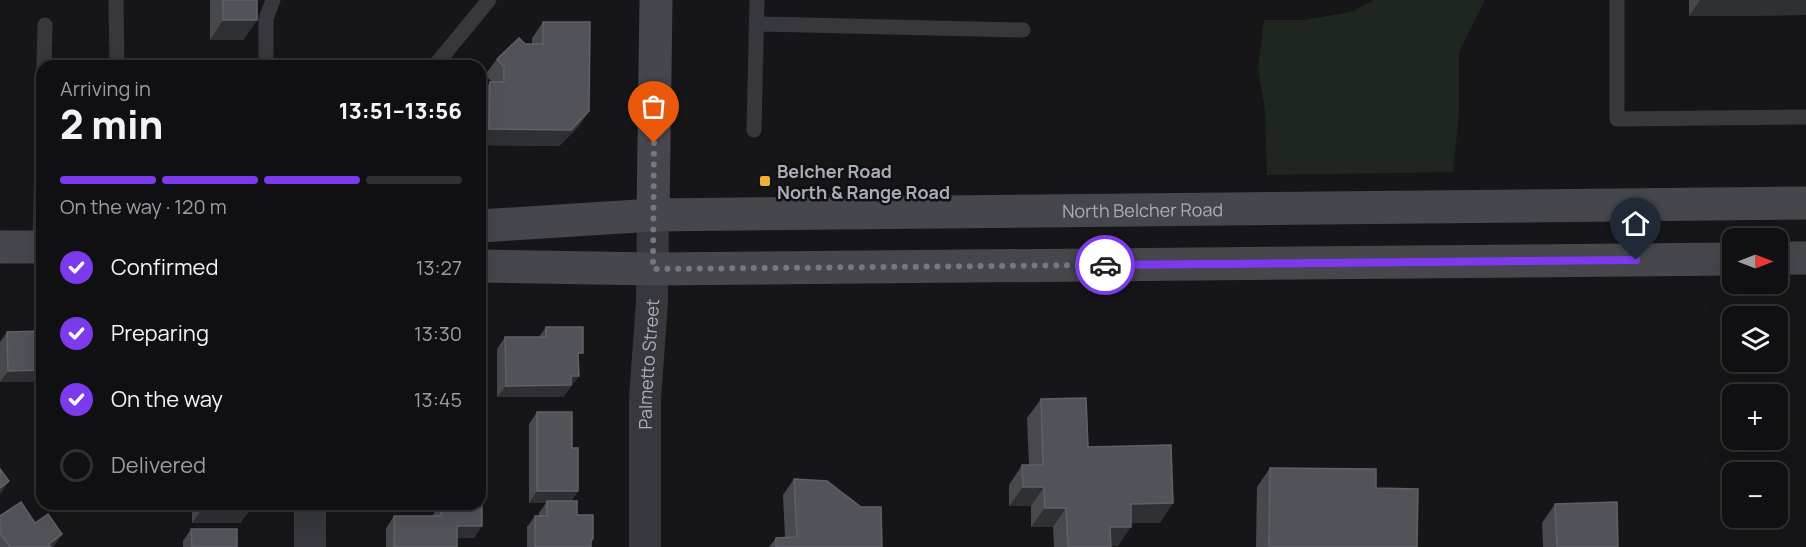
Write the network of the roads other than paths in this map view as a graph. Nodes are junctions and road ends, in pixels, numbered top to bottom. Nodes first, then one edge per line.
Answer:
1 (116, 0) edge
2 (273, 0) edge
3 (489, 0) edge
4 (656, 0) edge
5 (757, 0) edge
6 (1617, 0) edge
7 (757, 24) junction
8 (45, 25) dead end
9 (1023, 30) dead end
10 (44, 60) edge
11 (117, 60) edge
12 (266, 60) edge
13 (439, 60) edge
14 (1806, 117) edge
15 (754, 130) dead end
16 (1806, 203) edge
17 (653, 215) junction
18 (486, 226) edge
19 (0, 247) edge
20 (36, 247) edge
21 (1788, 258) edge
22 (1806, 258) edge
23 (1722, 259) edge
24 (486, 266) edge
25 (653, 269) junction
26 (309, 510) edge
27 (310, 547) edge
28 (645, 547) edge

1 - 11 lane
2 - 12 lane
3 - 13 lane
4 - 17 main road, Palmetto Street
5 - 7 lane
6 - 14 lane
7 - 9 lane
7 - 15 lane
8 - 10 lane
16 - 17 main road, North Belcher Road
17 - 18 main road, North Belcher Road
17 - 25 street, Palmetto Street
19 - 20 main road
21 - 22 main road
23 - 25 main road
24 - 25 main road
25 - 28 street, Palmetto Street
26 - 27 street

